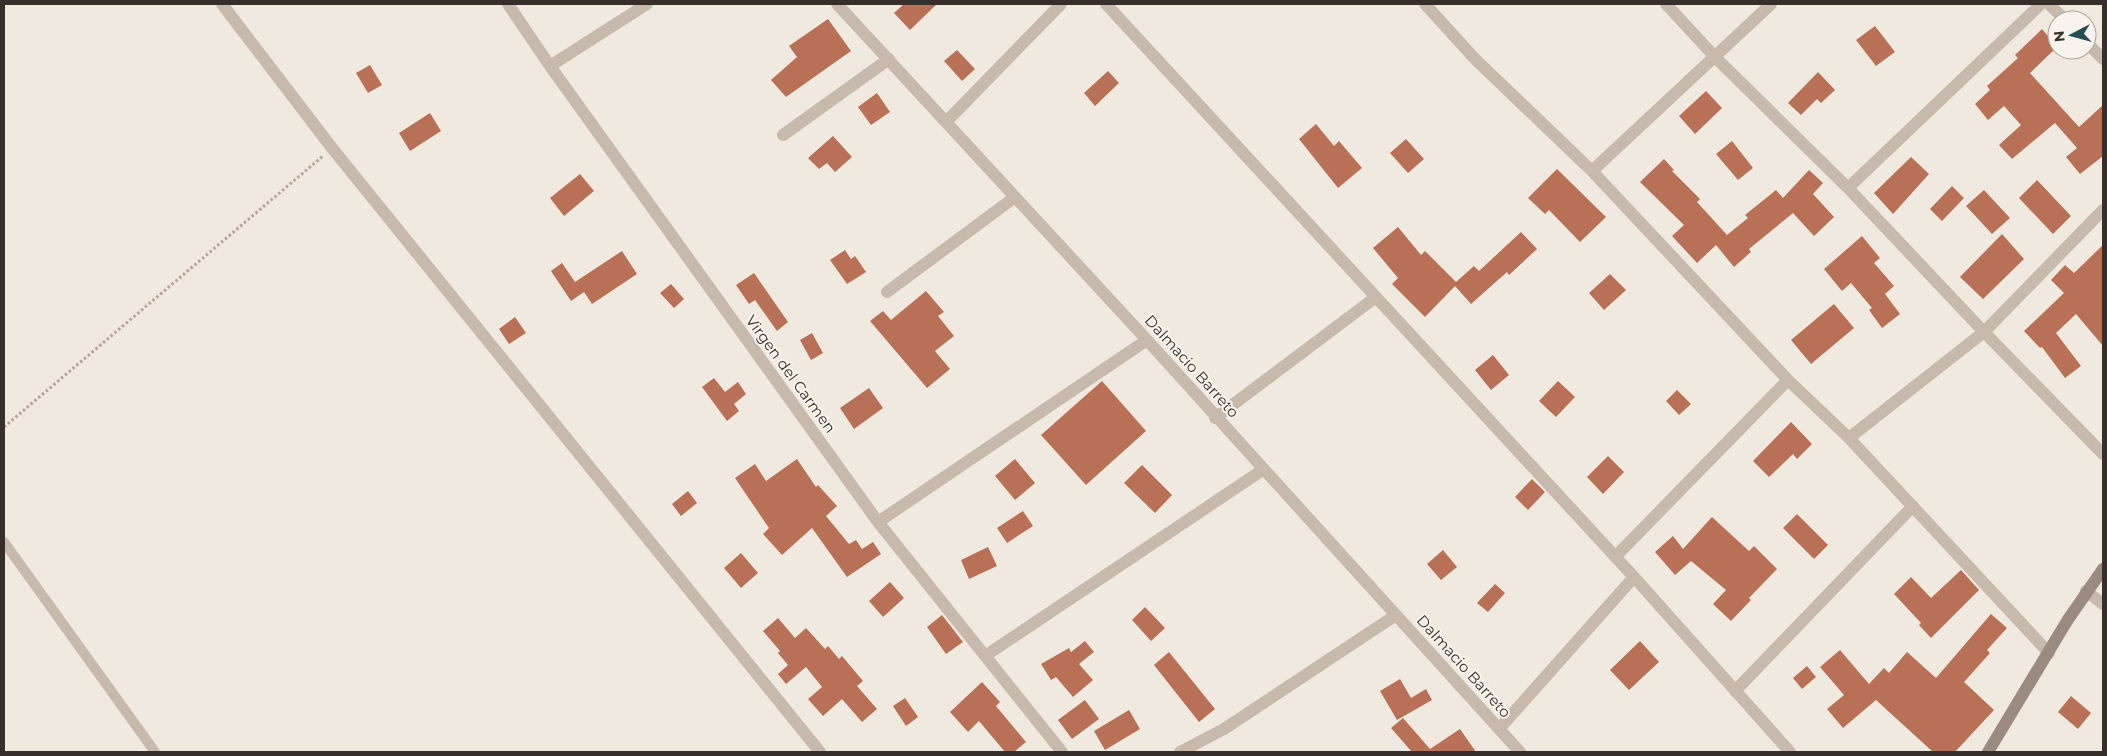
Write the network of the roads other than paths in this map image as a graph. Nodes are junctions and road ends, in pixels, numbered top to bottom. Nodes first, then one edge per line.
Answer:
1 (222, 4) edge
2 (508, 4) edge
3 (647, 4) edge
4 (836, 4) edge
5 (1061, 4) edge
6 (1106, 4) edge
7 (1425, 4) edge
8 (1666, 4) edge
9 (1771, 4) edge
10 (2041, 4) edge
11 (1715, 57) junction
12 (888, 60) junction
13 (550, 66) junction
14 (947, 121) junction
15 (783, 135) dead end
16 (1592, 171) junction
17 (1848, 188) junction
18 (1015, 197) junction
19 (2103, 210) edge
20 (888, 292) dead end
21 (1376, 297) junction
22 (1984, 332) junction
23 (1147, 340) junction
24 (1788, 380) junction
25 (1215, 418) junction
26 (1849, 438) junction
27 (2103, 454) edge
28 (1264, 469) junction
29 (1913, 506) junction
30 (878, 522) junction
31 (4, 542) edge
32 (1615, 557) junction
33 (2103, 569) edge
34 (1634, 577) junction
35 (2086, 591) junction
36 (2103, 604) edge
37 (1396, 615) junction
38 (2049, 653) junction
39 (985, 656) junction
40 (1735, 691) junction
41 (1499, 729) junction
42 (155, 752) edge
43 (820, 752) edge
44 (1062, 752) edge
45 (1180, 752) edge
46 (1520, 752) edge
47 (1790, 752) edge
48 (1989, 752) edge

1 - 43 street
2 - 13 street, Virgen del Carmen
3 - 13 street
4 - 12 street, Dalmacio Barreto
5 - 14 street
6 - 21 street
7 - 16 street
8 - 11 street
9 - 11 street
10 - 17 street
11 - 16 street
11 - 17 street
12 - 14 street, Dalmacio Barreto
12 - 15 street
13 - 30 street, Virgen del Carmen
14 - 18 street, Dalmacio Barreto
16 - 24 street
17 - 22 street
18 - 20 street
18 - 23 street, Dalmacio Barreto
19 - 22 street
21 - 25 street
21 - 32 street
22 - 26 street
22 - 27 street
23 - 25 street, Dalmacio Barreto
23 - 30 street
24 - 26 street
24 - 32 street
25 - 28 street, Dalmacio Barreto
26 - 29 street
28 - 37 street, Dalmacio Barreto
28 - 39 street
29 - 38 street
29 - 40 street
30 - 39 street, Virgen del Carmen
31 - 42 lane
32 - 34 street
33 - 35 main road
34 - 40 street
34 - 41 street
35 - 36 street
35 - 38 main road
37 - 41 street, Dalmacio Barreto
37 - 45 street
38 - 48 main road
39 - 44 street, Virgen del Carmen
40 - 47 street
41 - 46 street, Dalmacio Barreto

